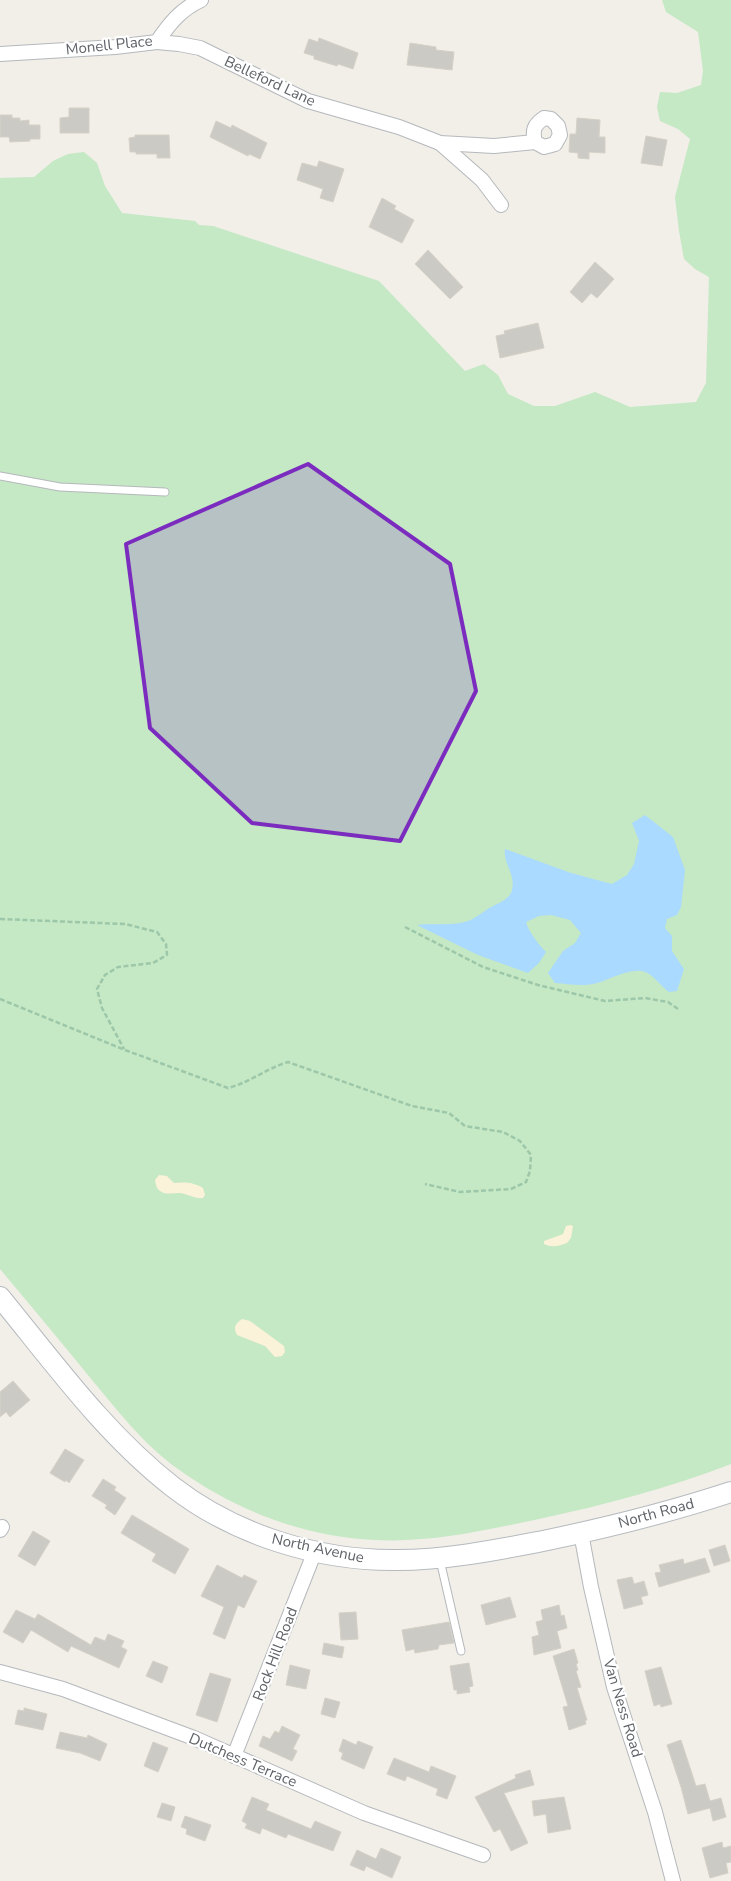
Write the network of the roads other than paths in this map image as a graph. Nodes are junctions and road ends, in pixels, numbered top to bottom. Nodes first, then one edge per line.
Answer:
1 (201, 0) edge
2 (157, 42) junction
3 (0, 54) edge
4 (535, 142) dead end
5 (440, 143) junction
6 (501, 205) dead end
7 (0, 476) edge
8 (165, 492) dead end
9 (0, 1297) edge
10 (731, 1492) edge
11 (581, 1533) junction
12 (315, 1551) junction
13 (440, 1558) junction
14 (461, 1651) dead end
15 (0, 1672) edge
16 (234, 1756) junction
17 (483, 1855) dead end
18 (673, 1881) edge

1 - 2 street, Monell Place
2 - 3 street, Monell Place
2 - 5 street, Belleford Lane
4 - 5 street, Belleford Lane
5 - 6 street, Belleford Lane
7 - 8 lane
9 - 12 main road, North Avenue
10 - 11 main road, North Road
11 - 13 main road, North Avenue
11 - 18 street, Van Ness Road
12 - 13 main road, North Avenue
12 - 16 street, Rock Hill Road
13 - 14 lane
15 - 16 street, Dutchess Terrace
16 - 17 street, Dutchess Terrace

